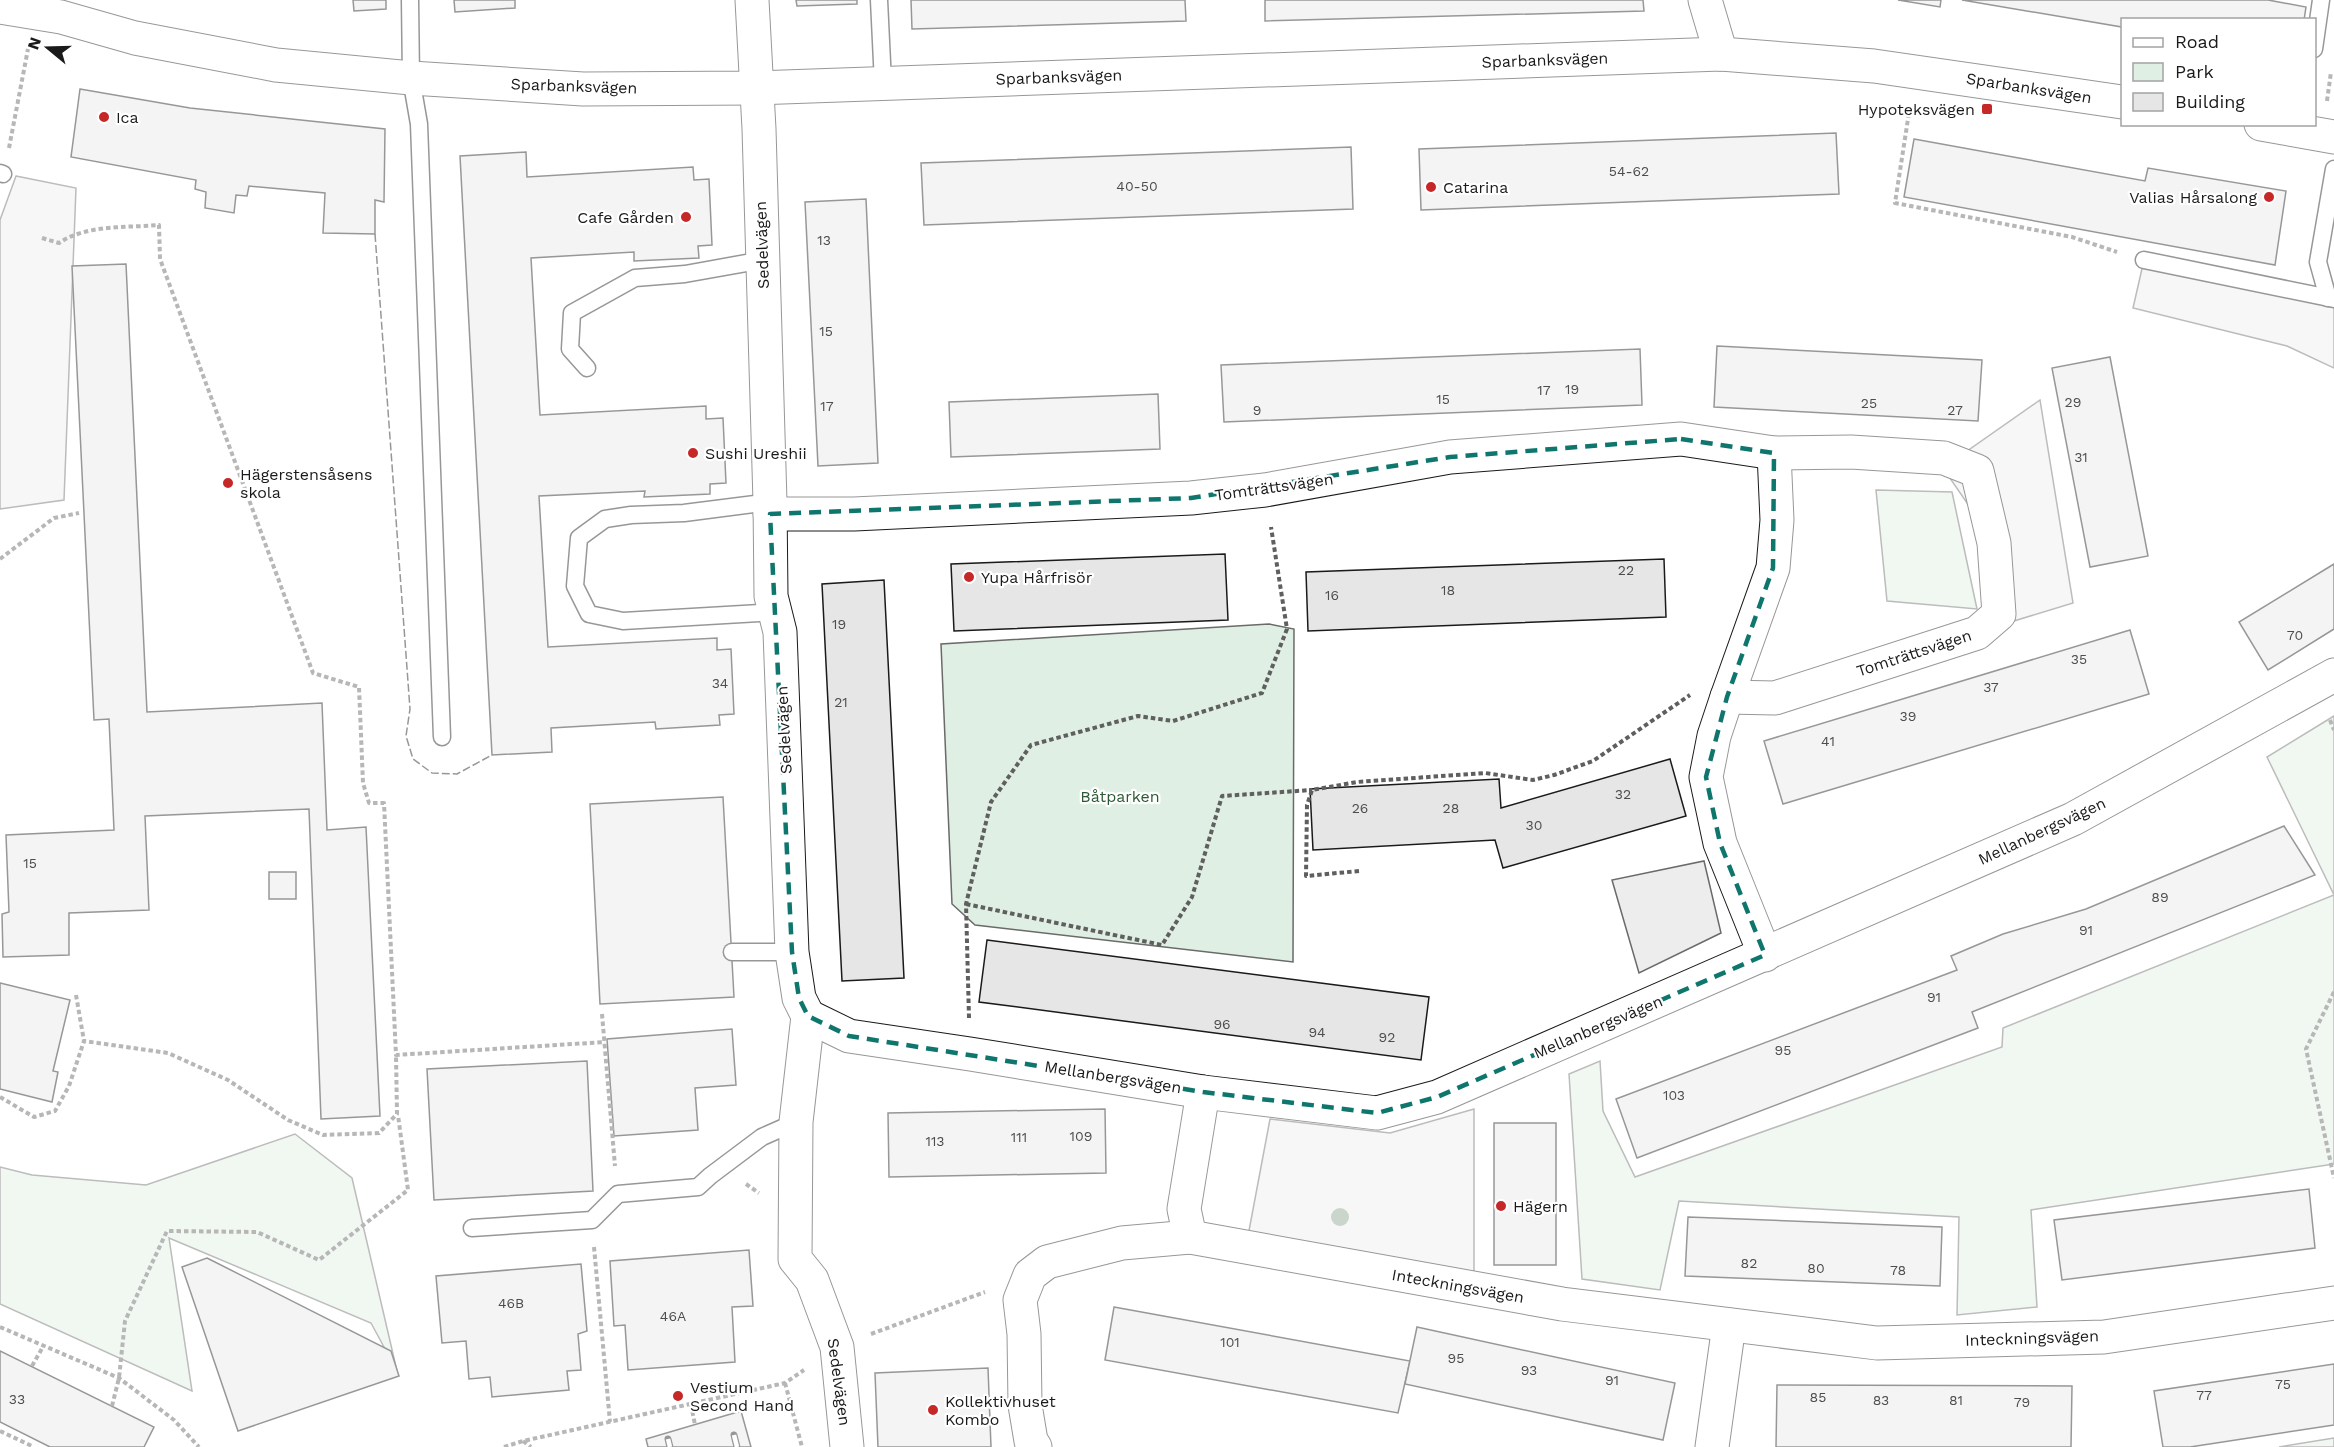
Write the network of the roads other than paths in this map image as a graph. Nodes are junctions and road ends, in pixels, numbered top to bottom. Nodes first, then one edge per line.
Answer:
1 (410, 0) edge
2 (752, 0) edge
3 (879, 0) edge
4 (1705, 0) edge
5 (2321, 0) edge
6 (0, 7) edge
7 (53, 10) edge
8 (2316, 35) edge
9 (1721, 54) junction
10 (411, 78) junction
11 (883, 83) junction
12 (756, 88) junction
13 (2121, 102) edge
14 (2275, 126) edge
15 (2316, 132) edge
16 (2334, 169) edge
17 (763, 260) junction
18 (2144, 260) road end
19 (2331, 298) edge
20 (587, 368) dead end
21 (1774, 453) junction
22 (770, 508) junction
23 (775, 612) junction
24 (2334, 675) edge
25 (1727, 697) junction
26 (442, 737) dead end
27 (732, 952) dead end
28 (792, 952) junction
29 (1765, 955) junction
30 (808, 1016) junction
31 (1203, 1092) junction
32 (796, 1122) junction
33 (472, 1228) dead end
34 (1190, 1237) junction
35 (2334, 1303) edge
36 (1728, 1324) junction
37 (847, 1447) edge
38 (1035, 1447) edge
39 (1712, 1447) edge

1 - 10 lane
2 - 12 street, Sedelvägen
3 - 11 lane
4 - 9 street
5 - 8 lane
6 - 7 street, Sparbanksvägen
7 - 10 street, Sparbanksvägen
9 - 11 street, Sparbanksvägen
9 - 13 street, Sparbanksvägen
10 - 12 street, Sparbanksvägen
10 - 26 lane
11 - 12 street, Sparbanksvägen
12 - 17 street, Sedelvägen
14 - 15 street
16 - 19 lane
17 - 20 lane
17 - 22 street, Sedelvägen
18 - 19 lane
21 - 22 street, Tomträttsvägen
21 - 25 street
21 - 25 street, Tomträttsvägen
22 - 23 street, Sedelvägen
22 - 23 lane
23 - 28 street, Sedelvägen
24 - 29 street, Mellanbergsvägen
25 - 29 street
27 - 28 lane
28 - 30 street, Sedelvägen
29 - 31 street, Mellanbergsvägen
30 - 31 street, Mellanbergsvägen
30 - 32 street, Sedelvägen
31 - 34 street
32 - 33 lane
32 - 37 street, Sedelvägen
34 - 36 street, Inteckningsvägen
34 - 38 street, Inteckningsvägen
35 - 36 street, Inteckningsvägen
36 - 39 street

